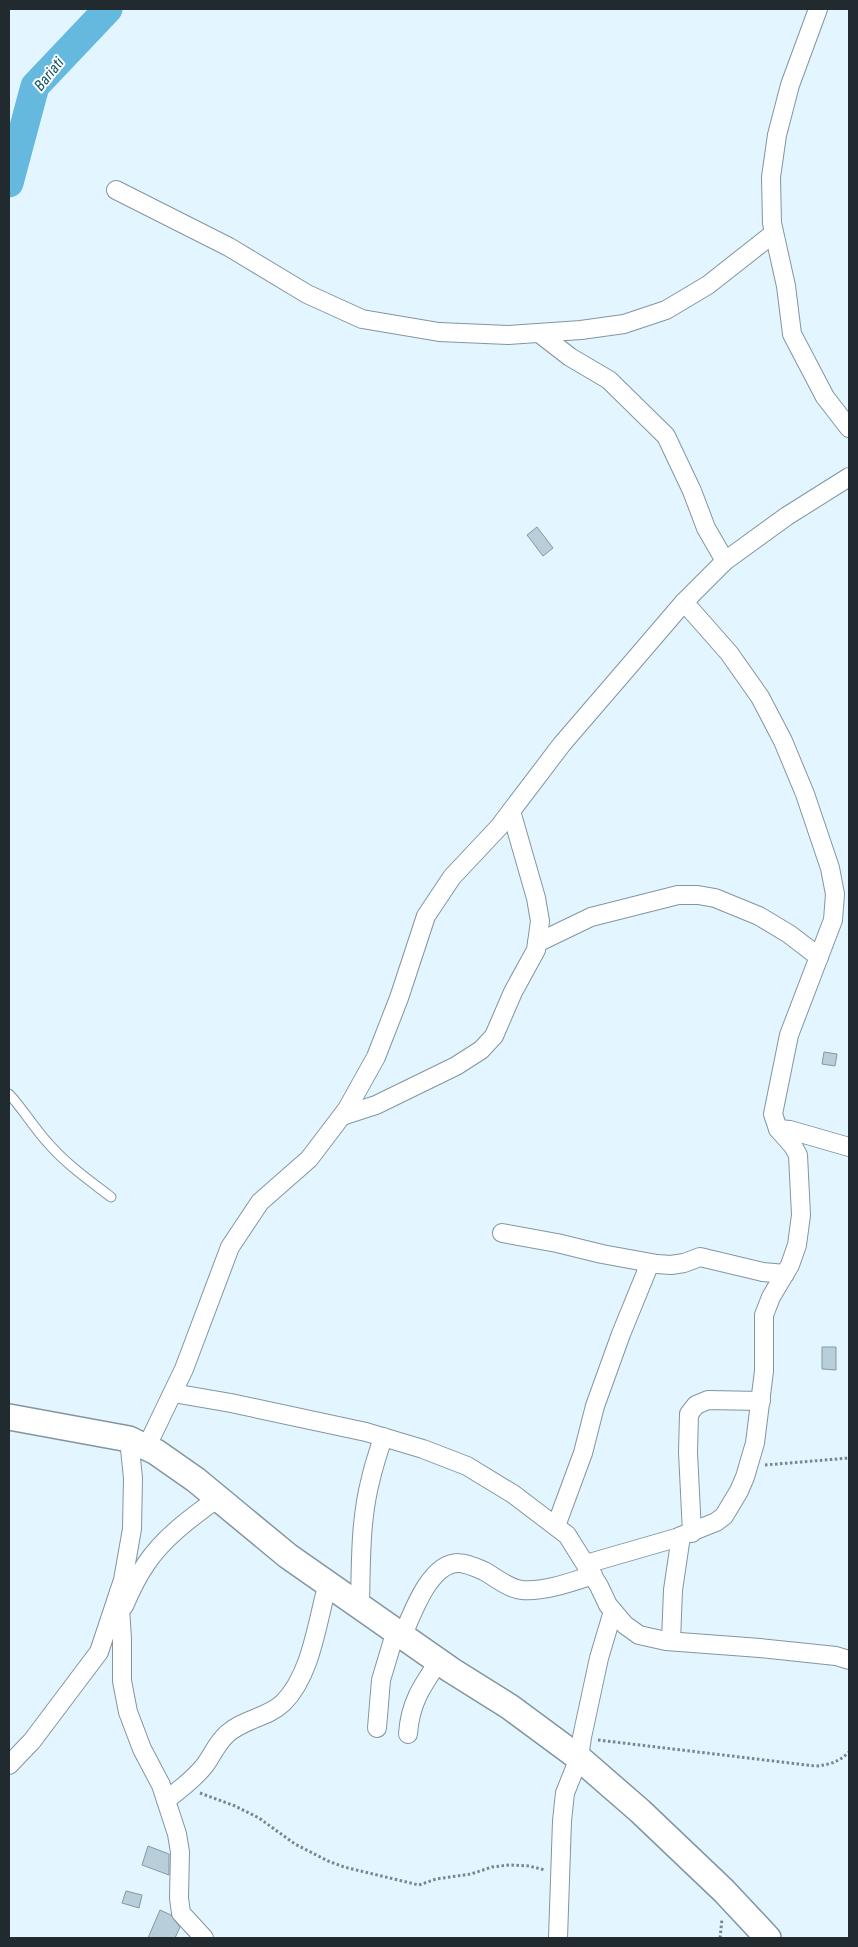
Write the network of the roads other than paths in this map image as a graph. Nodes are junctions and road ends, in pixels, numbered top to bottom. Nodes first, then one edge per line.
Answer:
1 (818, 9) edge
2 (116, 190) dead end
3 (774, 233) junction
4 (539, 333) junction
5 (849, 428) edge
6 (849, 477) edge
7 (724, 561) junction
8 (684, 602) junction
9 (511, 811) junction
10 (835, 894) junction
11 (849, 910) edge
12 (537, 942) junction
13 (819, 957) junction
14 (9, 1094) edge
15 (342, 1116) junction
16 (778, 1129) junction
17 (849, 1147) edge
18 (111, 1197) dead end
19 (502, 1233) dead end
20 (650, 1263) junction
21 (785, 1274) junction
22 (173, 1393) junction
23 (761, 1401) junction
24 (9, 1417) edge
25 (383, 1438) junction
26 (138, 1442) junction
27 (218, 1498) junction
28 (556, 1526) junction
29 (686, 1534) junction
30 (590, 1570) junction
31 (328, 1583) junction
32 (119, 1592) junction
33 (360, 1605) junction
34 (613, 1611) junction
35 (120, 1613) junction
36 (399, 1633) junction
37 (672, 1641) junction
38 (849, 1660) edge
39 (439, 1661) junction
40 (377, 1728) dead end
41 (408, 1734) dead end
42 (580, 1748) junction
43 (9, 1765) edge
44 (166, 1800) junction
45 (204, 1938) edge
46 (558, 1938) edge
47 (768, 1938) edge

1 - 3 street
2 - 4 street
3 - 4 street
3 - 5 street
4 - 7 street
6 - 7 street
7 - 8 street
8 - 9 street
8 - 10 street
9 - 12 street
9 - 15 street
10 - 11 street
10 - 13 street
12 - 13 street
12 - 15 street
13 - 16 street
14 - 18 lane
15 - 22 street
16 - 17 street
16 - 21 street
19 - 20 street
20 - 21 street
20 - 28 street
21 - 23 street
22 - 25 street
22 - 26 street
23 - 29 street
23 - 29 street
24 - 26 street
25 - 28 street
25 - 33 street
26 - 27 street
26 - 32 street
27 - 31 street
27 - 35 street
28 - 30 street
29 - 30 street
29 - 37 street
30 - 34 street
30 - 36 street
31 - 33 street
31 - 44 street
32 - 35 street
32 - 43 street
33 - 36 street
34 - 37 street
34 - 42 street
35 - 44 street
36 - 39 street
36 - 40 street
37 - 38 street
39 - 41 street
39 - 42 street
42 - 46 street
42 - 47 street
44 - 45 street

